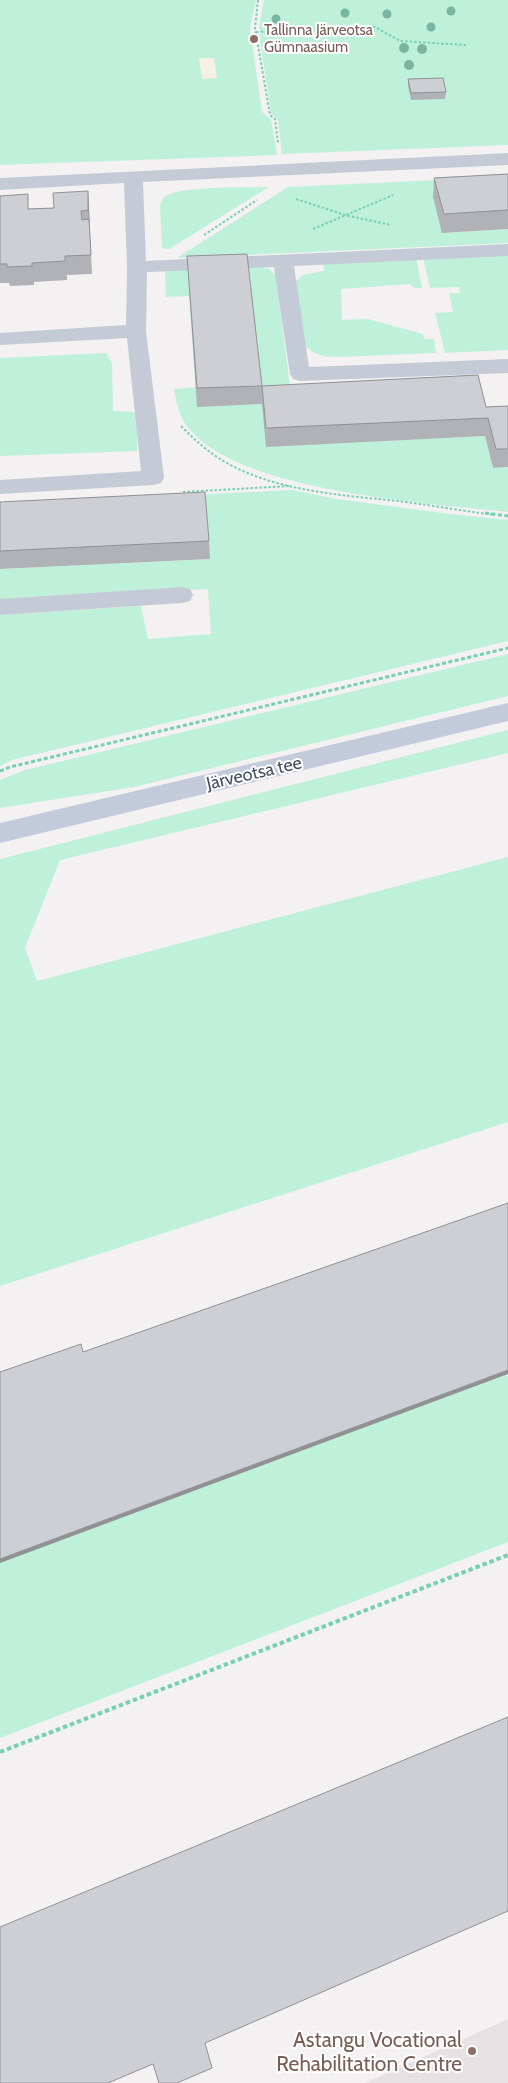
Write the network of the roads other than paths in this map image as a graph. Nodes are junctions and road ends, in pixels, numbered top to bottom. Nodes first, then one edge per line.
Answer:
1 (508, 159) edge
2 (133, 177) junction
3 (0, 184) edge
4 (508, 250) edge
5 (282, 261) junction
6 (147, 266) junction
7 (136, 330) junction
8 (0, 339) edge
9 (508, 366) edge
10 (0, 486) edge
11 (182, 595) dead end
12 (0, 607) edge
13 (508, 712) edge
14 (0, 833) edge

1 - 2 street
2 - 3 street
2 - 6 street
4 - 5 street
5 - 6 street
5 - 9 street
6 - 7 street
7 - 8 street
7 - 10 street
11 - 12 street
13 - 14 main road, Järveotsa tee

